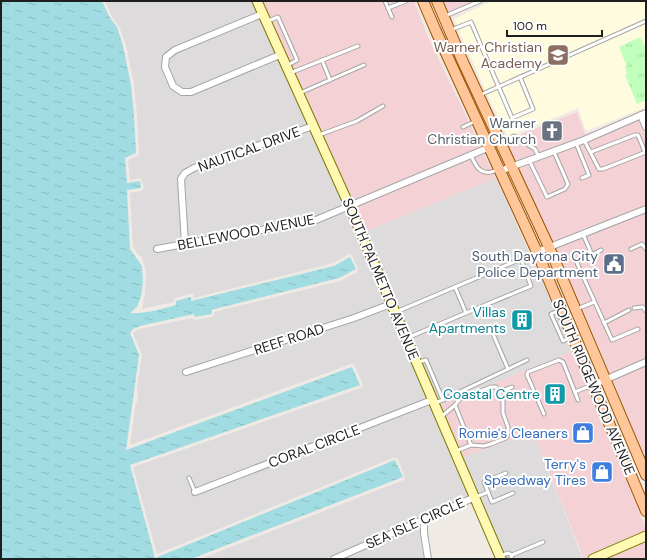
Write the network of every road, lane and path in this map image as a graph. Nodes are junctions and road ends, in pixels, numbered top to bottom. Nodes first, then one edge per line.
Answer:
1 (257, 1) edge
2 (385, 1) edge
3 (406, 1) edge
4 (423, 1) edge
5 (437, 1) edge
6 (480, 1) edge
7 (388, 8) junction
8 (392, 17) dead end
9 (443, 17) junction
10 (264, 18) junction
11 (646, 21) edge
12 (449, 31) junction
13 (358, 46) dead end
14 (282, 54) junction
15 (322, 60) junction
16 (364, 65) dead end
17 (288, 69) junction
18 (520, 77) junction
19 (330, 80) junction
20 (499, 87) junction
21 (299, 94) junction
22 (478, 96) junction
23 (468, 101) junction
24 (383, 106) dead end
25 (644, 114) edge
26 (477, 120) junction
27 (313, 126) junction
28 (463, 127) dead end
29 (646, 127) edge
30 (317, 135) junction
31 (584, 140) junction
32 (500, 142) junction
33 (576, 143) junction
34 (490, 148) junction
35 (554, 151) junction
36 (591, 152) junction
37 (646, 152) edge
38 (471, 155) junction
39 (539, 157) junction
40 (530, 160) junction
41 (512, 167) junction
42 (500, 170) junction
43 (582, 178) dead end
44 (349, 205) junction
45 (646, 209) edge
46 (583, 234) junction
47 (185, 244) junction
48 (549, 247) junction
49 (157, 249) dead end
50 (646, 249) edge
51 (601, 250) dead end
52 (631, 250) dead end
53 (537, 252) junction
54 (592, 255) junction
55 (521, 260) junction
56 (455, 287) junction
57 (594, 302) junction
58 (393, 308) junction
59 (634, 308) dead end
60 (576, 310) junction
61 (629, 310) dead end
62 (646, 311) edge
63 (466, 313) junction
64 (604, 323) junction
65 (490, 327) dead end
66 (638, 329) dead end
67 (406, 338) junction
68 (527, 360) dead end
69 (646, 362) edge
70 (416, 363) junction
71 (508, 369) junction
72 (186, 372) dead end
73 (606, 380) junction
74 (593, 384) junction
75 (512, 387) dead end
76 (499, 392) junction
77 (575, 392) junction
78 (443, 400) junction
79 (578, 400) dead end
80 (433, 402) junction
81 (455, 405) junction
82 (544, 414) dead end
83 (440, 418) junction
84 (471, 445) junction
85 (454, 451) junction
86 (642, 457) edge
87 (506, 473) dead end
88 (646, 475) edge
89 (190, 478) dead end
90 (195, 492) joint
91 (488, 492) junction
92 (513, 493) dead end
93 (474, 497) junction
94 (646, 511) edge
95 (424, 519) junction
96 (646, 536) edge
97 (543, 542) dead end
98 (512, 555) junction
99 (334, 559) edge
100 (428, 559) edge
101 (502, 559) edge
102 (509, 559) edge
103 (593, 559) edge

1 - 10 street, SOUTH PALMETTO AVENUE
2 - 7 lane
3 - 7 lane
4 - 23 main road, SOUTH RIDGEWOOD AVENUE
5 - 9 main road, SOUTH RIDGEWOOD AVENUE
6 - 9 lane
7 - 8 lane
9 - 12 main road, SOUTH RIDGEWOOD AVENUE
10 - 14 street, SOUTH PALMETTO AVENUE
10 - 14 street
10 - 17 lane
11 - 18 lane
12 - 20 lane
12 - 22 main road, SOUTH RIDGEWOOD AVENUE
13 - 15 lane
14 - 17 street, SOUTH PALMETTO AVENUE
15 - 17 lane
15 - 19 lane
16 - 19 lane
17 - 21 street, SOUTH PALMETTO AVENUE
18 - 20 lane
18 - 20 lane
19 - 21 lane
20 - 22 lane
21 - 27 street, SOUTH PALMETTO AVENUE
22 - 23 street
22 - 32 main road, SOUTH RIDGEWOOD AVENUE
23 - 26 main road, SOUTH RIDGEWOOD AVENUE
24 - 30 lane
25 - 29 street
25 - 31 street
26 - 28 lane
26 - 34 main road, SOUTH RIDGEWOOD AVENUE
27 - 30 street, SOUTH PALMETTO AVENUE
27 - 47 street, NAUTICAL DRIVE
30 - 44 street, SOUTH PALMETTO AVENUE
31 - 33 street
31 - 36 lane
32 - 39 lane
32 - 41 main road, SOUTH RIDGEWOOD AVENUE
33 - 35 street
33 - 43 lane
34 - 38 street, BELLEWOOD AVENUE
34 - 42 main road, SOUTH RIDGEWOOD AVENUE
35 - 39 street
35 - 40 lane
36 - 37 lane
36 - 37 lane
38 - 42 lane
38 - 44 street, BELLEWOOD AVENUE
39 - 40 street
40 - 41 street
41 - 42 street
41 - 48 main road, SOUTH RIDGEWOOD AVENUE
42 - 53 main road, SOUTH RIDGEWOOD AVENUE
44 - 47 street, BELLEWOOD AVENUE
44 - 58 street, SOUTH PALMETTO AVENUE
45 - 46 street
46 - 48 street
46 - 54 lane
47 - 49 street, BELLEWOOD AVENUE
48 - 53 street
48 - 60 main road, SOUTH RIDGEWOOD AVENUE
50 - 52 lane
51 - 54 lane
53 - 55 lane
53 - 74 main road, SOUTH RIDGEWOOD AVENUE
54 - 57 lane
55 - 56 lane
55 - 63 lane
56 - 58 lane
56 - 63 lane
57 - 60 lane
57 - 64 lane
58 - 67 street, SOUTH PALMETTO AVENUE
58 - 72 street, REEF ROAD
59 - 62 lane
60 - 73 main road, SOUTH RIDGEWOOD AVENUE
61 - 64 lane
63 - 67 lane
64 - 66 lane
65 - 71 lane
67 - 70 street, SOUTH PALMETTO AVENUE
68 - 71 lane
69 - 73 street
70 - 78 lane
70 - 80 street, SOUTH PALMETTO AVENUE
71 - 78 lane
73 - 74 street
73 - 86 main road, SOUTH RIDGEWOOD AVENUE
74 - 77 lane
74 - 94 main road, SOUTH RIDGEWOOD AVENUE
75 - 76 lane
76 - 81 lane
76 - 84 lane
77 - 79 lane
77 - 82 lane
78 - 80 lane
80 - 83 street, SOUTH PALMETTO AVENUE
80 - 90 street, CORAL CIRCLE
81 - 83 lane
81 - 84 lane
83 - 85 street, SOUTH PALMETTO AVENUE
84 - 85 lane
85 - 93 street, SOUTH PALMETTO AVENUE
86 - 88 main road, SOUTH RIDGEWOOD AVENUE
87 - 91 lane
89 - 90 lane
91 - 92 lane
91 - 93 lane
93 - 95 street, SEA ISLE CIRCLE
93 - 101 street, SOUTH PALMETTO AVENUE
95 - 99 street, SEA ISLE CIRCLE
95 - 100 street
96 - 103 street
97 - 98 lane
98 - 101 lane
98 - 102 lane

